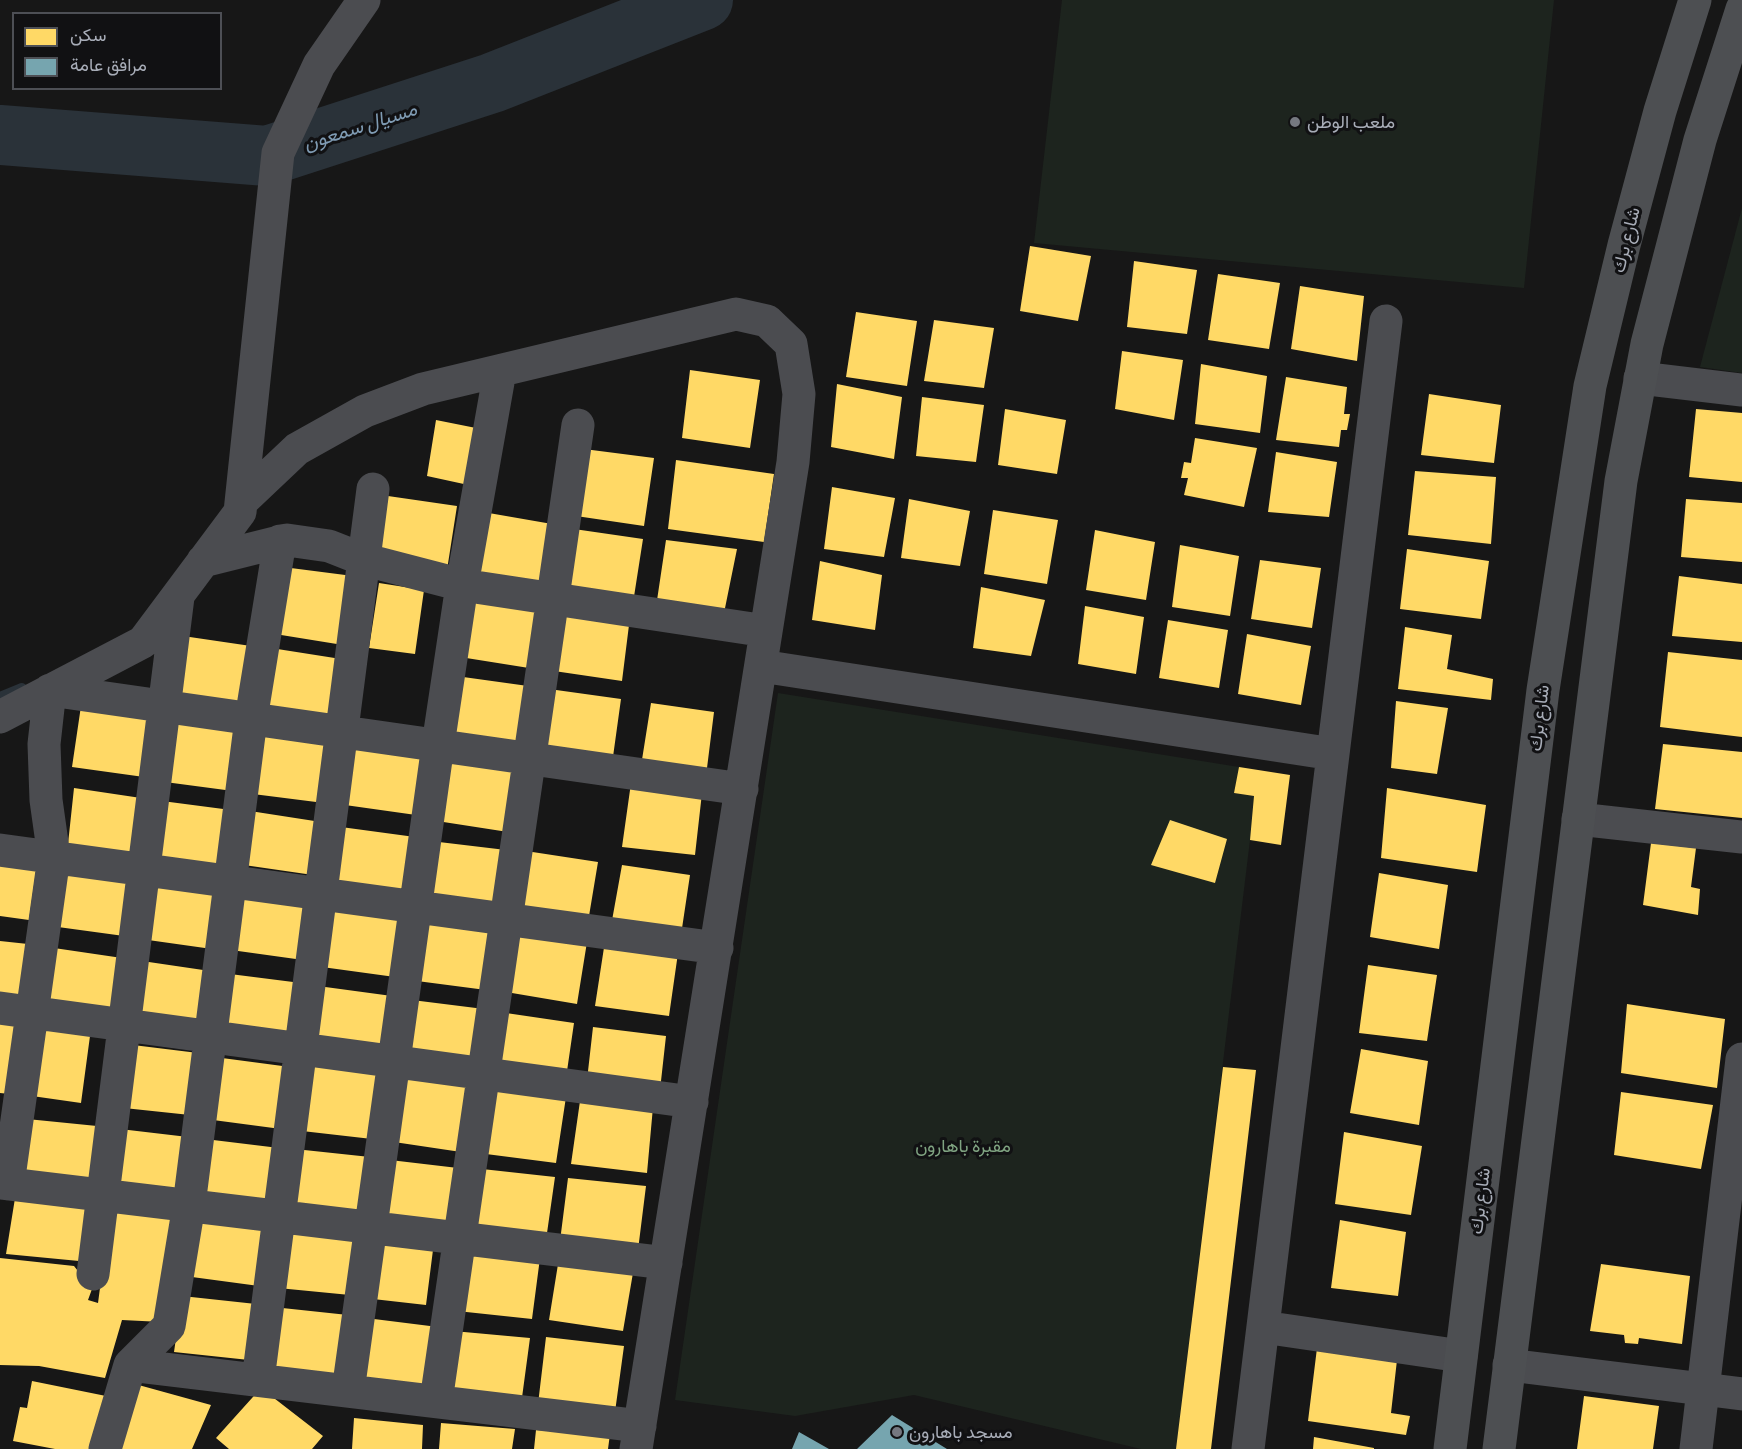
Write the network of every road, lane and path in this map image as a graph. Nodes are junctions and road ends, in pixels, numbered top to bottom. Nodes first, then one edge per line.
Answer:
1 (364, 0) edge
2 (1695, 0) edge
3 (1742, 9) edge
4 (1386, 321) dead end
5 (500, 371) junction
6 (1640, 378) junction
7 (1742, 390) edge
8 (578, 425) dead end
9 (373, 489) dead end
10 (241, 502) junction
11 (280, 541) junction
12 (362, 559) junction
13 (203, 561) junction
14 (462, 585) junction
15 (178, 595) junction
16 (551, 599) junction
17 (766, 631) junction
18 (761, 666) junction
19 (50, 690) junction
20 (164, 706) junction
21 (0, 717) edge
22 (251, 719) junction
23 (341, 732) junction
24 (438, 745) junction
25 (1333, 754) junction
26 (528, 758) junction
27 (742, 789) junction
28 (1578, 819) junction
29 (1742, 837) edge
30 (0, 850) edge
31 (54, 857) junction
32 (143, 870) junction
33 (230, 882) junction
34 (321, 894) junction
35 (414, 907) junction
36 (505, 920) junction
37 (717, 948) junction
38 (0, 1008) edge
39 (32, 1012) junction
40 (124, 1025) junction
41 (211, 1036) junction
42 (300, 1049) junction
43 (1742, 1059) edge
44 (393, 1062) junction
45 (483, 1074) junction
46 (692, 1102) junction
47 (4, 1183) edge
48 (103, 1195) junction
49 (189, 1205) junction
50 (279, 1216) junction
51 (370, 1227) junction
52 (459, 1237) junction
53 (666, 1263) junction
54 (93, 1274) dead end
55 (1263, 1327) junction
56 (1461, 1356) junction
57 (130, 1365) junction
58 (1509, 1365) junction
59 (258, 1380) junction
60 (1703, 1389) junction
61 (348, 1391) junction
62 (1742, 1394) edge
63 (436, 1401) junction
64 (638, 1437) edge
65 (105, 1449) edge
66 (1248, 1449) edge
67 (1450, 1449) edge
68 (1499, 1449) edge
69 (1696, 1449) edge

1 - 10 street
2 - 56 main road, شارع برك
3 - 6 main road
4 - 25 street
5 - 10 street
5 - 14 street
5 - 17 street
6 - 7 street
6 - 28 main road
8 - 16 street
9 - 12 street
10 - 13 street
11 - 12 street
11 - 13 street
11 - 22 street
12 - 14 street
12 - 23 street
13 - 15 street
14 - 16 street
14 - 24 street
15 - 19 street
15 - 20 street
16 - 17 street
16 - 26 street
17 - 18 street
18 - 25 street
18 - 27 street
19 - 20 street
19 - 21 street
19 - 31 street
20 - 22 street
20 - 32 street
22 - 23 street
22 - 33 street
23 - 24 street
23 - 34 street
24 - 26 street
24 - 35 street
25 - 55 street
26 - 27 street
26 - 36 street
27 - 37 street
28 - 29 street
28 - 58 main road
30 - 31 street
31 - 32 street
31 - 39 street
32 - 33 street
32 - 40 street
33 - 34 street
33 - 41 street
34 - 35 street
34 - 42 street
35 - 36 street
35 - 44 street
36 - 37 street
36 - 45 street
37 - 46 street
38 - 39 street
39 - 40 street
39 - 47 street
40 - 41 street
40 - 48 street
41 - 42 street
41 - 49 street
42 - 44 street
42 - 50 street
43 - 60 street
44 - 45 street
44 - 51 street
45 - 46 street
45 - 52 street
46 - 53 street
47 - 48 street
48 - 49 street
48 - 54 street
49 - 50 street
49 - 57 street
50 - 51 street
50 - 59 street
51 - 52 street
51 - 61 street
52 - 53 street
52 - 63 street
53 - 64 street
55 - 56 street
55 - 66 street
56 - 67 main road, شارع برك
57 - 59 street
57 - 65 street
58 - 60 street
58 - 68 main road
59 - 61 street
60 - 62 street
60 - 69 street
61 - 63 street
63 - 64 street

